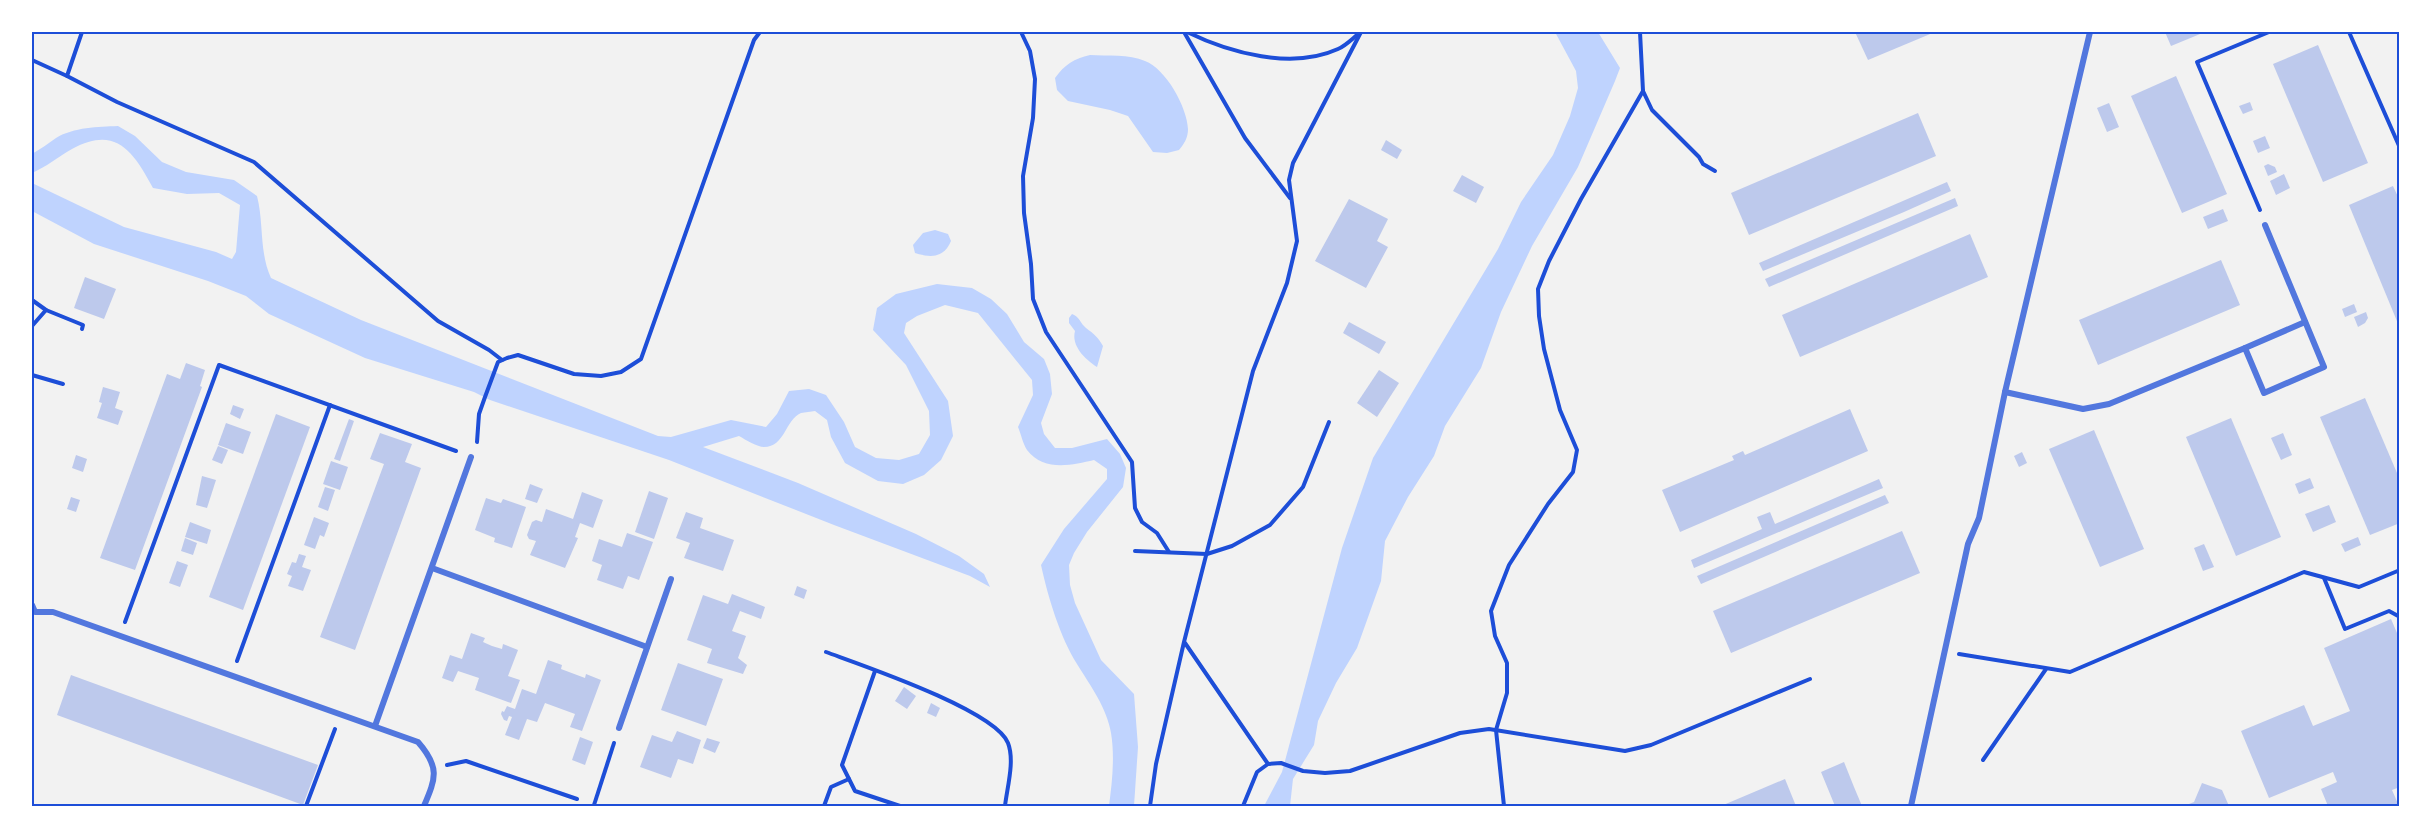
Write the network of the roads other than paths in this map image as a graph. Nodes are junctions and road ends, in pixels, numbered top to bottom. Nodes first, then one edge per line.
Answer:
1 (2090, 32) edge
2 (2265, 225) road end
3 (2305, 322) junction
4 (2245, 348) junction
5 (2005, 392) junction
6 (471, 456) road end
7 (432, 568) junction
8 (670, 579) dead end
9 (32, 606) edge
10 (35, 612) junction
11 (32, 622) edge
12 (647, 647) junction
13 (375, 726) junction
14 (619, 728) road end
15 (424, 807) edge
16 (1911, 807) edge

1 - 5 street
2 - 3 street
3 - 4 street
3 - 4 street
4 - 5 street
5 - 16 street
6 - 7 street
7 - 12 street
7 - 13 street
8 - 12 street
9 - 10 street
10 - 11 street
10 - 13 street
12 - 14 street
13 - 15 street

